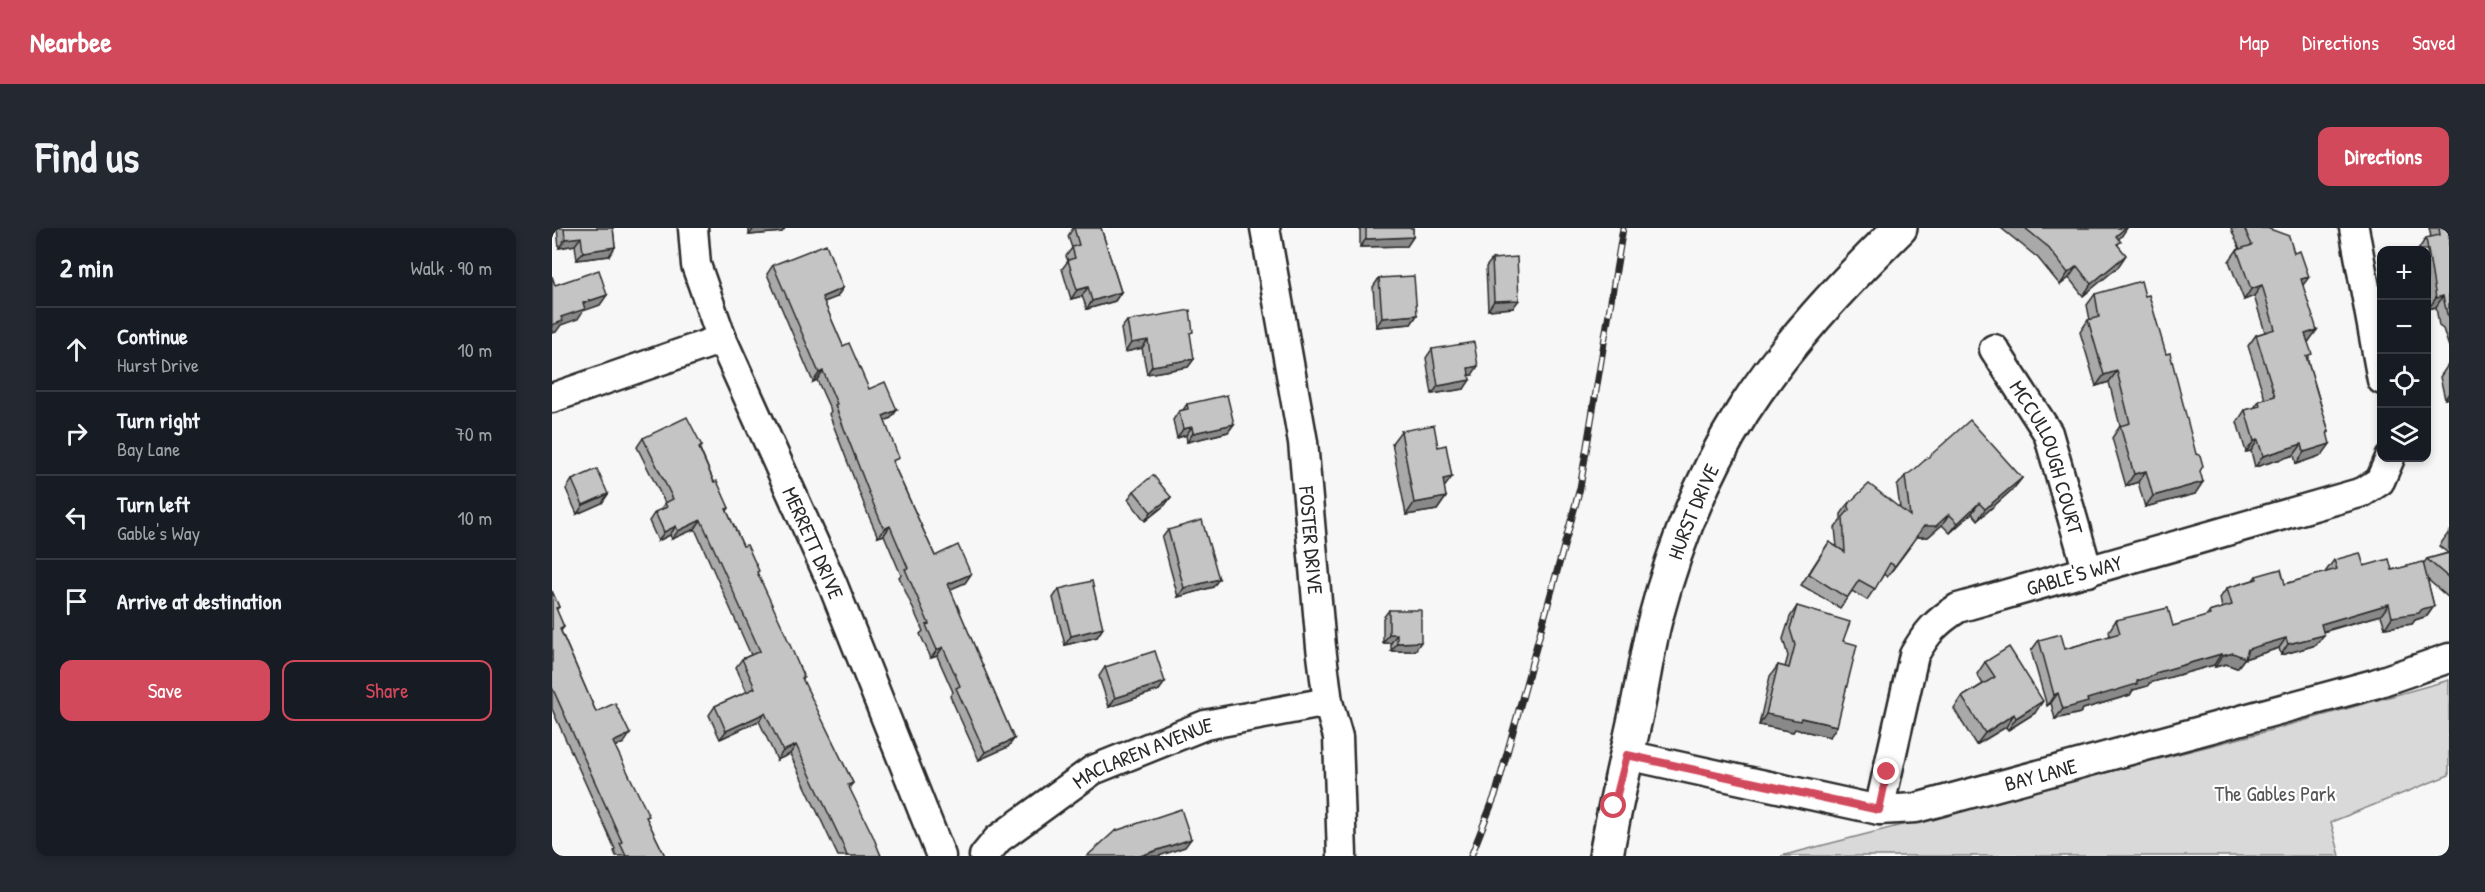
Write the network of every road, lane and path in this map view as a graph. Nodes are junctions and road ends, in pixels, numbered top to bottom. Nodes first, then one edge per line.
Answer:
1 (693, 228) edge
2 (1265, 228) edge
3 (1900, 228) edge
4 (2354, 228) edge
5 (722, 339) junction
6 (1994, 349) dead end
7 (2377, 354) edge
8 (552, 398) edge
9 (2388, 462) edge
10 (2088, 572) junction
11 (2449, 658) edge
12 (1328, 702) junction
13 (1627, 755) junction
14 (1879, 810) junction
15 (941, 856) edge
16 (984, 856) edge
17 (1342, 856) edge
18 (1606, 856) edge

1 - 5 street, MERRETT DRIVE
2 - 12 street, FOSTER DRIVE
3 - 13 street, HURST DRIVE
4 - 7 street
5 - 8 street
5 - 15 street, MERRETT DRIVE
6 - 10 street, MCCULLOUGH COURT
9 - 10 street, GABLE'S WAY
10 - 14 street, GABLE'S WAY
11 - 14 street, BAY LANE
12 - 16 street, MACLAREN AVENUE
12 - 17 street, FOSTER DRIVE
13 - 14 street, BAY LANE
13 - 18 street, HURST DRIVE

